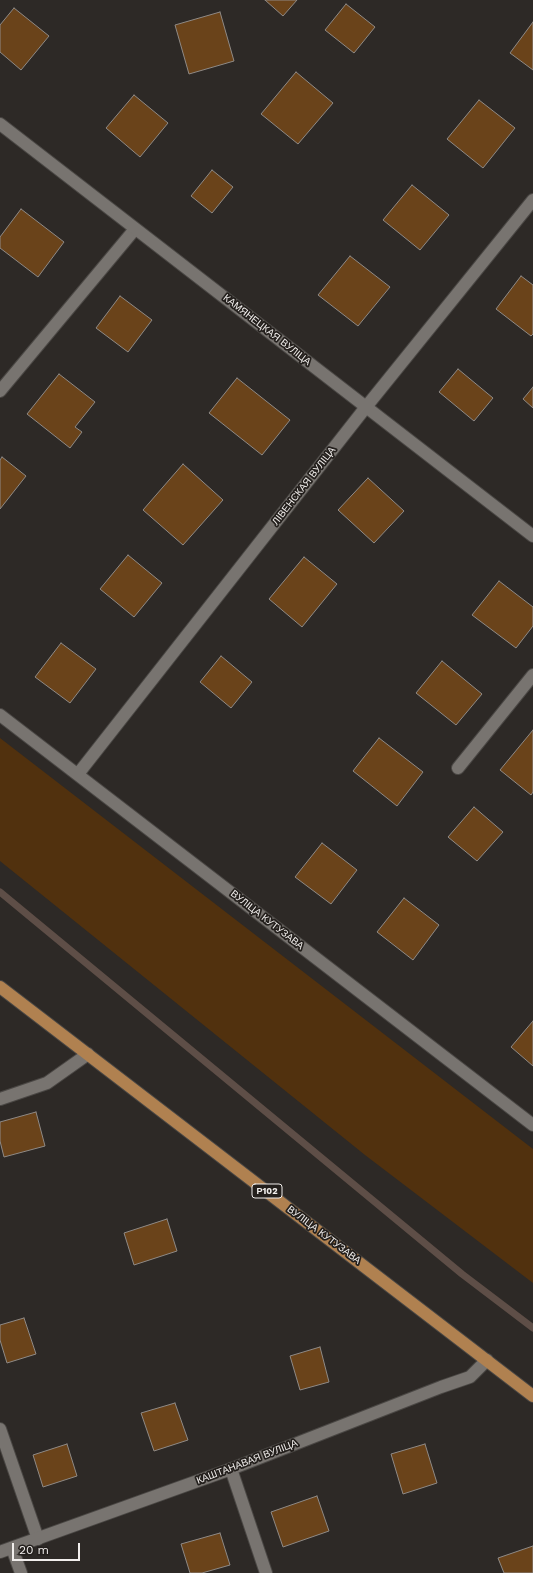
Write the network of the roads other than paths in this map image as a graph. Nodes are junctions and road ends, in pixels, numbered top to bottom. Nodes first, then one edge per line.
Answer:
1 (0, 124) edge
2 (533, 200) edge
3 (135, 229) junction
4 (0, 391) edge
5 (366, 407) junction
6 (533, 536) edge
7 (533, 675) edge
8 (0, 715) edge
9 (458, 768) dead end
10 (78, 774) junction
11 (0, 987) edge
12 (88, 1054) junction
13 (0, 1099) edge
14 (533, 1125) edge
15 (487, 1360) junction
16 (533, 1396) edge
17 (0, 1429) edge
18 (231, 1469) junction
19 (38, 1538) junction
20 (12, 1548) junction
21 (0, 1552) edge
22 (21, 1573) edge
23 (266, 1573) edge

1 - 3 street, КАМЯНЕЦКАЯ ВУЛІЦА
2 - 5 street, ЛІВЕНСКАЯ ВУЛІЦА
3 - 4 street
3 - 5 street, КАМЯНЕЦКАЯ ВУЛІЦА
5 - 6 street, КАМЯНЕЦКАЯ ВУЛІЦА
5 - 10 street, ЛІВЕНСКАЯ ВУЛІЦА
7 - 9 street
8 - 10 street, ВУЛІЦА КУТУЗАВА
10 - 14 street, ВУЛІЦА КУТУЗАВА
11 - 12 main road, ВУЛІЦА КУТУЗАВА / Р102
12 - 13 street
12 - 15 main road, ВУЛІЦА КУТУЗАВА / Р102
15 - 16 main road, ВУЛІЦА КУТУЗАВА / Р102
15 - 18 street, КАШТАНАВАЯ ВУЛІЦА
17 - 19 street
18 - 19 street, КАШТАНАВАЯ ВУЛІЦА
18 - 23 street
19 - 20 street, КАШТАНАВАЯ ВУЛІЦА
20 - 21 street, КАШТАНАВАЯ ВУЛІЦА
20 - 22 street

